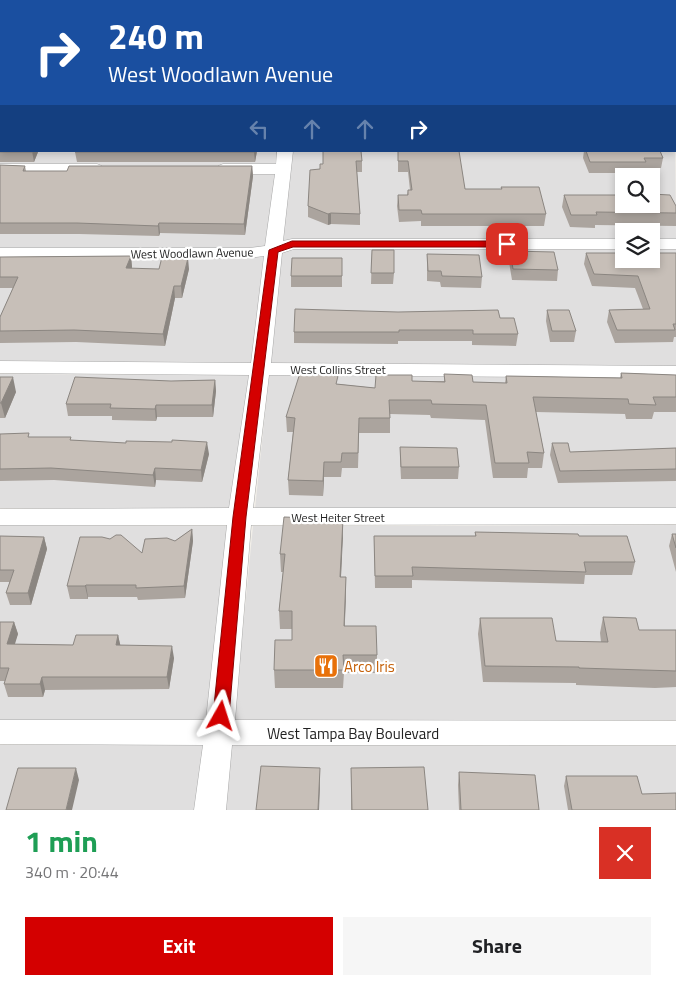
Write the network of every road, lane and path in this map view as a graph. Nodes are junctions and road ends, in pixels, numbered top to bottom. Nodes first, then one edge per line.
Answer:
1 (284, 160) edge
2 (0, 169) edge
3 (110, 169) edge
4 (209, 169) edge
5 (615, 244) edge
6 (660, 244) edge
7 (676, 244) edge
8 (274, 250) junction
9 (0, 253) edge
10 (0, 368) edge
11 (260, 369) junction
12 (676, 372) edge
13 (676, 516) edge
14 (0, 517) edge
15 (240, 517) junction
16 (0, 732) edge
17 (219, 732) junction
18 (676, 733) edge
19 (210, 810) edge

1 - 4 street
1 - 8 street
2 - 3 street
5 - 8 street, West Woodlawn Avenue
6 - 7 street
8 - 9 street, West Woodlawn Avenue
8 - 11 street
10 - 11 street, West Collins Street
11 - 12 street, West Collins Street
11 - 15 street
13 - 15 street, West Heiter Street
14 - 15 street, West Heiter Street
15 - 17 street
16 - 17 street, West Tampa Bay Boulevard
17 - 18 street, West Tampa Bay Boulevard
17 - 19 street

